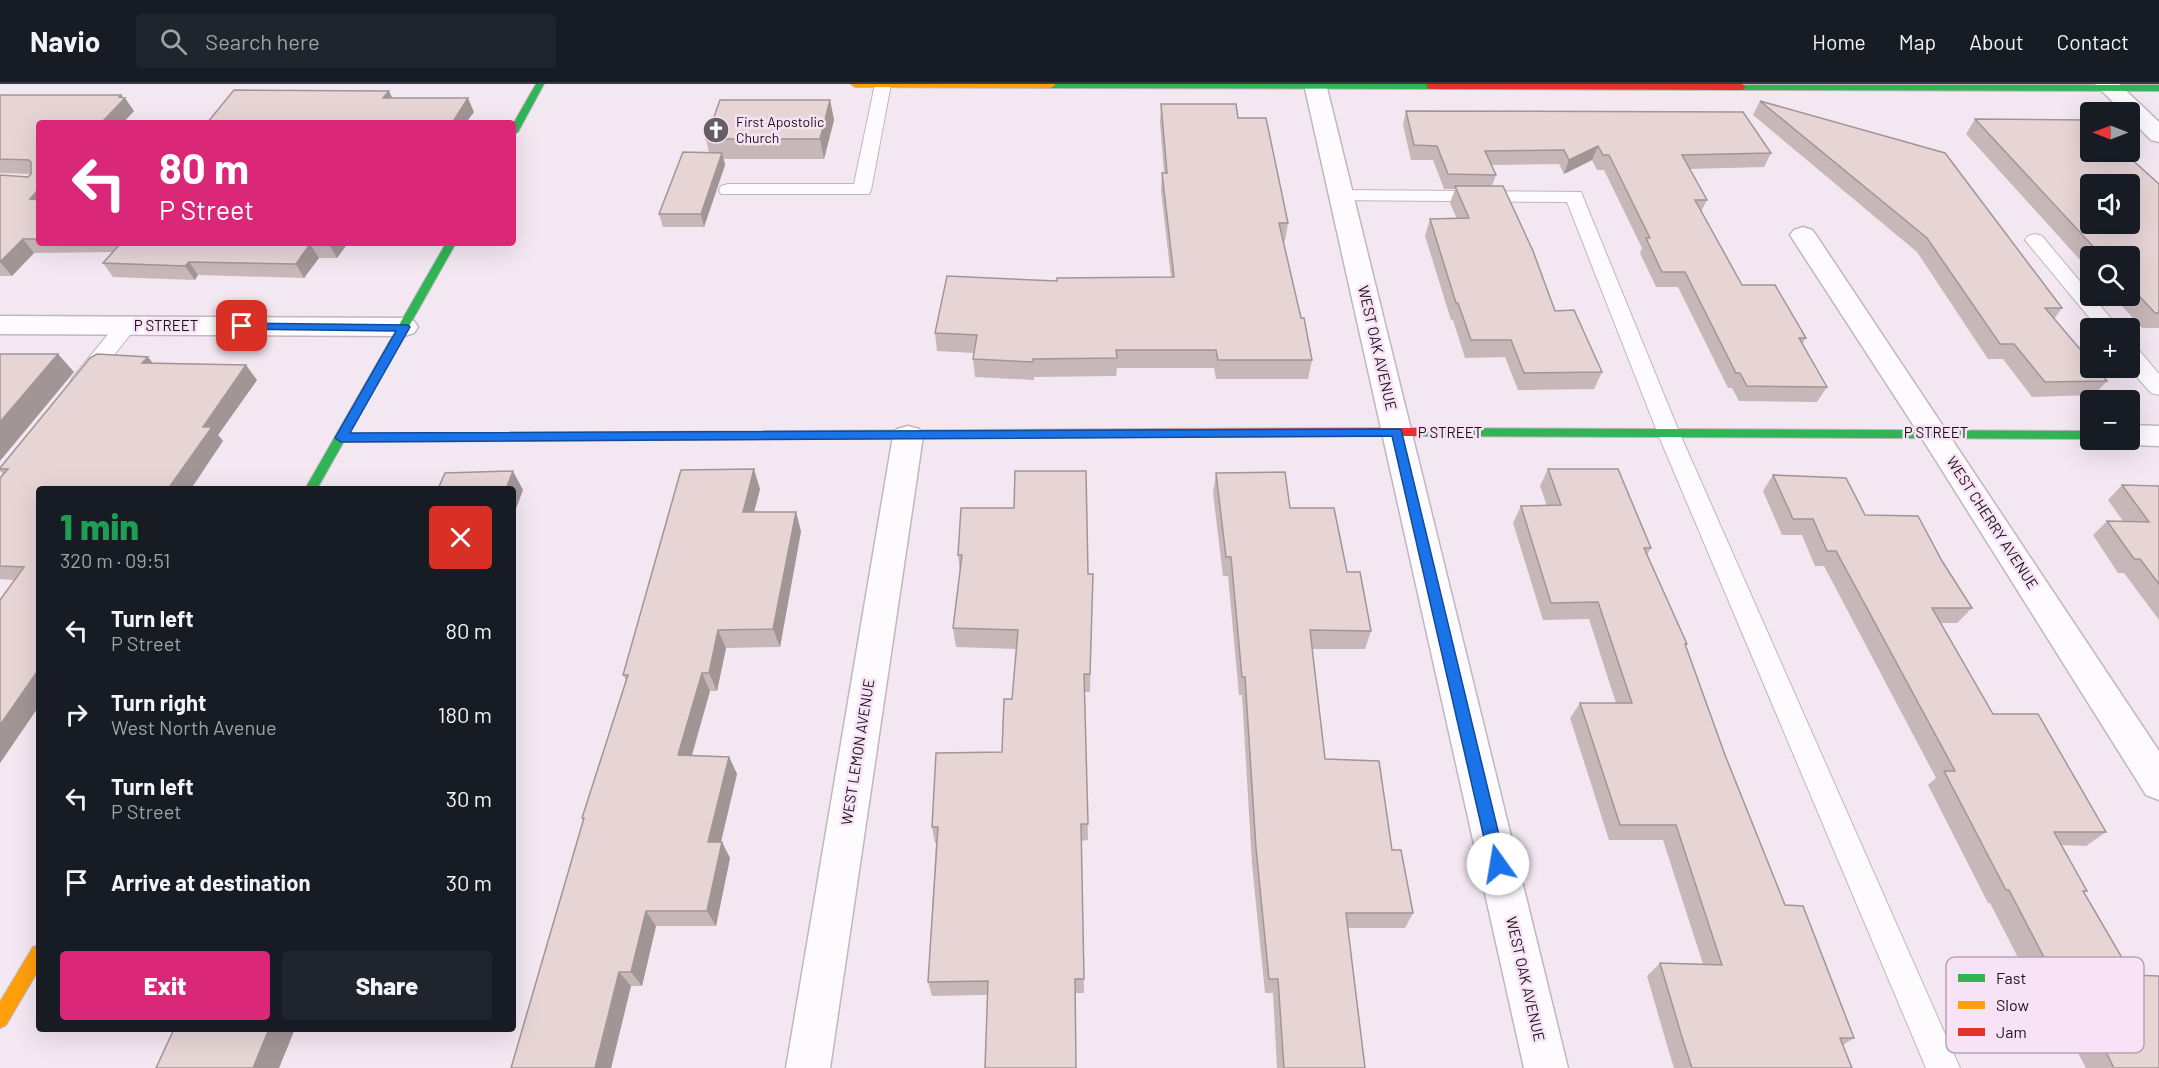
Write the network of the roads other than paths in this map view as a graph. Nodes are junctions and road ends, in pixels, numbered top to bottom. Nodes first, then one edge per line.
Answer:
1 (540, 84) edge
2 (855, 84) edge
3 (883, 84) edge
4 (1316, 85) edge
5 (1719, 86) edge
6 (2109, 86) edge
7 (2159, 88) edge
8 (516, 127) edge
9 (2159, 135) edge
10 (728, 190) dead end
11 (1341, 196) junction
12 (1803, 235) dead end
13 (2035, 240) dead end
14 (449, 246) edge
15 (2101, 318) edge
16 (0, 325) edge
17 (126, 326) junction
18 (404, 327) junction
19 (2140, 366) edge
20 (2159, 388) edge
21 (67, 399) edge
22 (1397, 432) junction
23 (1934, 433) junction
24 (1669, 434) junction
25 (2080, 435) edge
26 (2140, 435) edge
27 (908, 436) junction
28 (2159, 436) edge
29 (341, 438) junction
30 (313, 486) edge
31 (2159, 783) edge
32 (36, 957) edge
33 (0, 1019) edge
34 (808, 1068) edge
35 (1546, 1068) edge
36 (1943, 1068) edge

1 - 8 street
2 - 3 street
3 - 4 street
3 - 10 lane
4 - 5 street
4 - 11 street, WEST OAK AVENUE
5 - 6 street
6 - 7 street
6 - 9 street
11 - 22 street, WEST OAK AVENUE
11 - 24 lane
12 - 23 street, WEST CHERRY AVENUE
13 - 15 lane
14 - 18 street
16 - 17 street, P STREET
17 - 18 street, P STREET
17 - 21 lane
18 - 29 street
19 - 20 lane
22 - 24 street, P STREET
22 - 27 street, P STREET
22 - 35 street, WEST OAK AVENUE
23 - 24 street, P STREET
23 - 25 street, P STREET
23 - 31 street, WEST CHERRY AVENUE
24 - 36 lane
26 - 28 street
27 - 29 street, P STREET
27 - 34 street, WEST LEMON AVENUE
29 - 30 street
32 - 33 street

